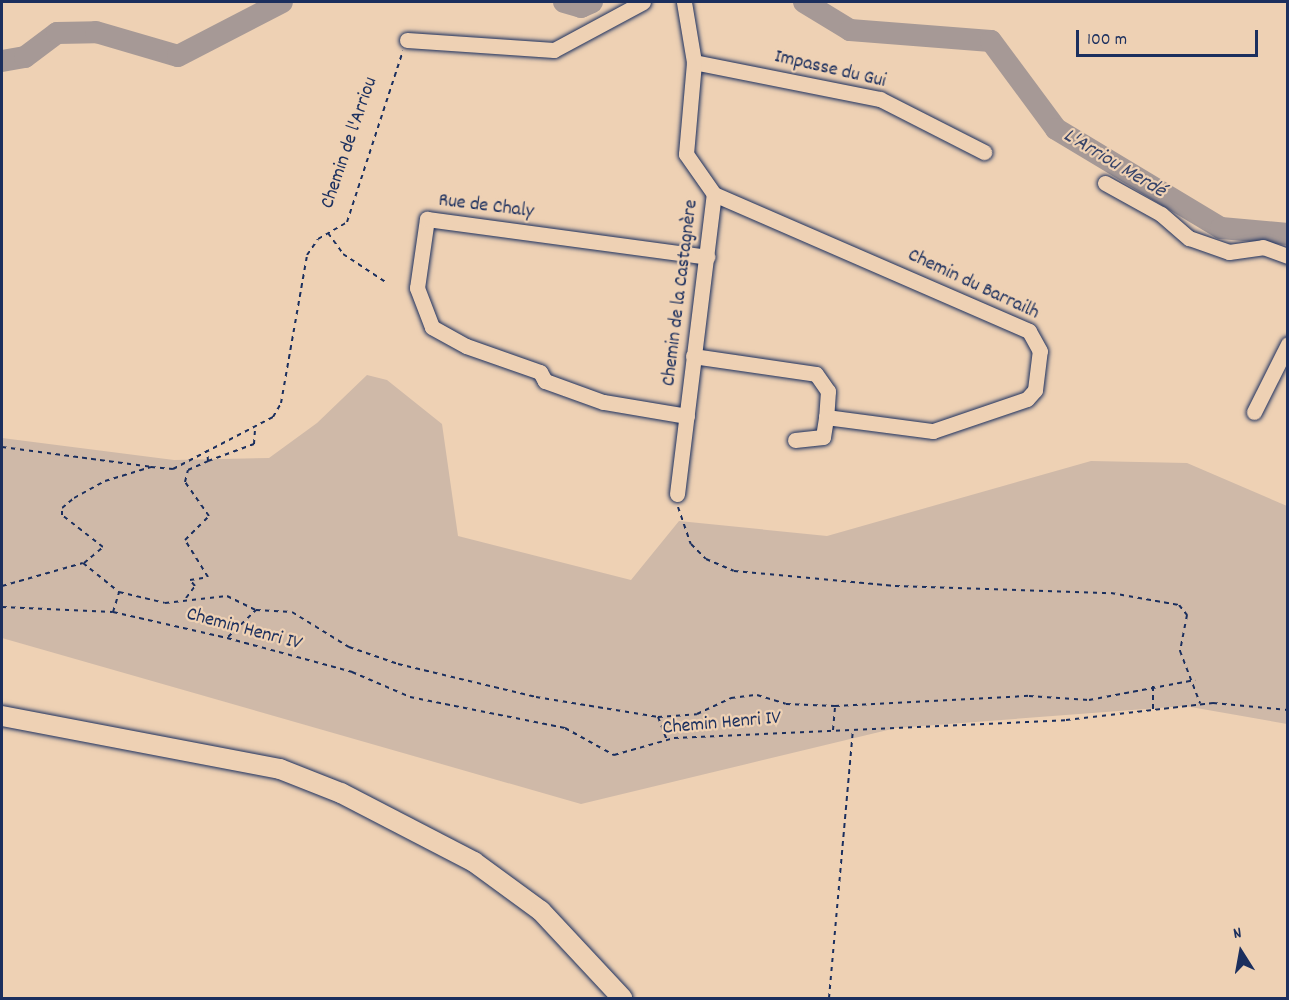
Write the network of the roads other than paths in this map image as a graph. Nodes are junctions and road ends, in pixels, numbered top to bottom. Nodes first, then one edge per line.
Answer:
1 (643, 2) edge
2 (684, 2) edge
3 (407, 40) road end
4 (694, 62) junction
5 (984, 152) dead end
6 (1105, 183) dead end
7 (714, 194) junction
8 (1287, 256) edge
9 (707, 257) junction
10 (1287, 344) edge
11 (693, 356) junction
12 (1254, 412) dead end
13 (687, 416) junction
14 (826, 417) junction
15 (795, 440) dead end
16 (677, 494) road end
17 (2, 716) edge
18 (2, 725) edge
19 (341, 793) junction
20 (622, 999) edge

1 - 3 street
2 - 4 street, Chemin de la Castagnère
4 - 5 street, Impasse du Gui
4 - 7 street, Chemin de la Castagnère
6 - 8 street
7 - 9 street, Chemin de la Castagnère
7 - 14 street, Chemin du Barrailh
9 - 11 street, Chemin de la Castagnère
9 - 13 street, Rue de Chaly
10 - 12 street
11 - 13 street, Chemin de la Castagnère
11 - 14 street
13 - 16 street, Chemin de la Castagnère
14 - 15 street
17 - 19 main road
18 - 19 main road
19 - 20 main road

